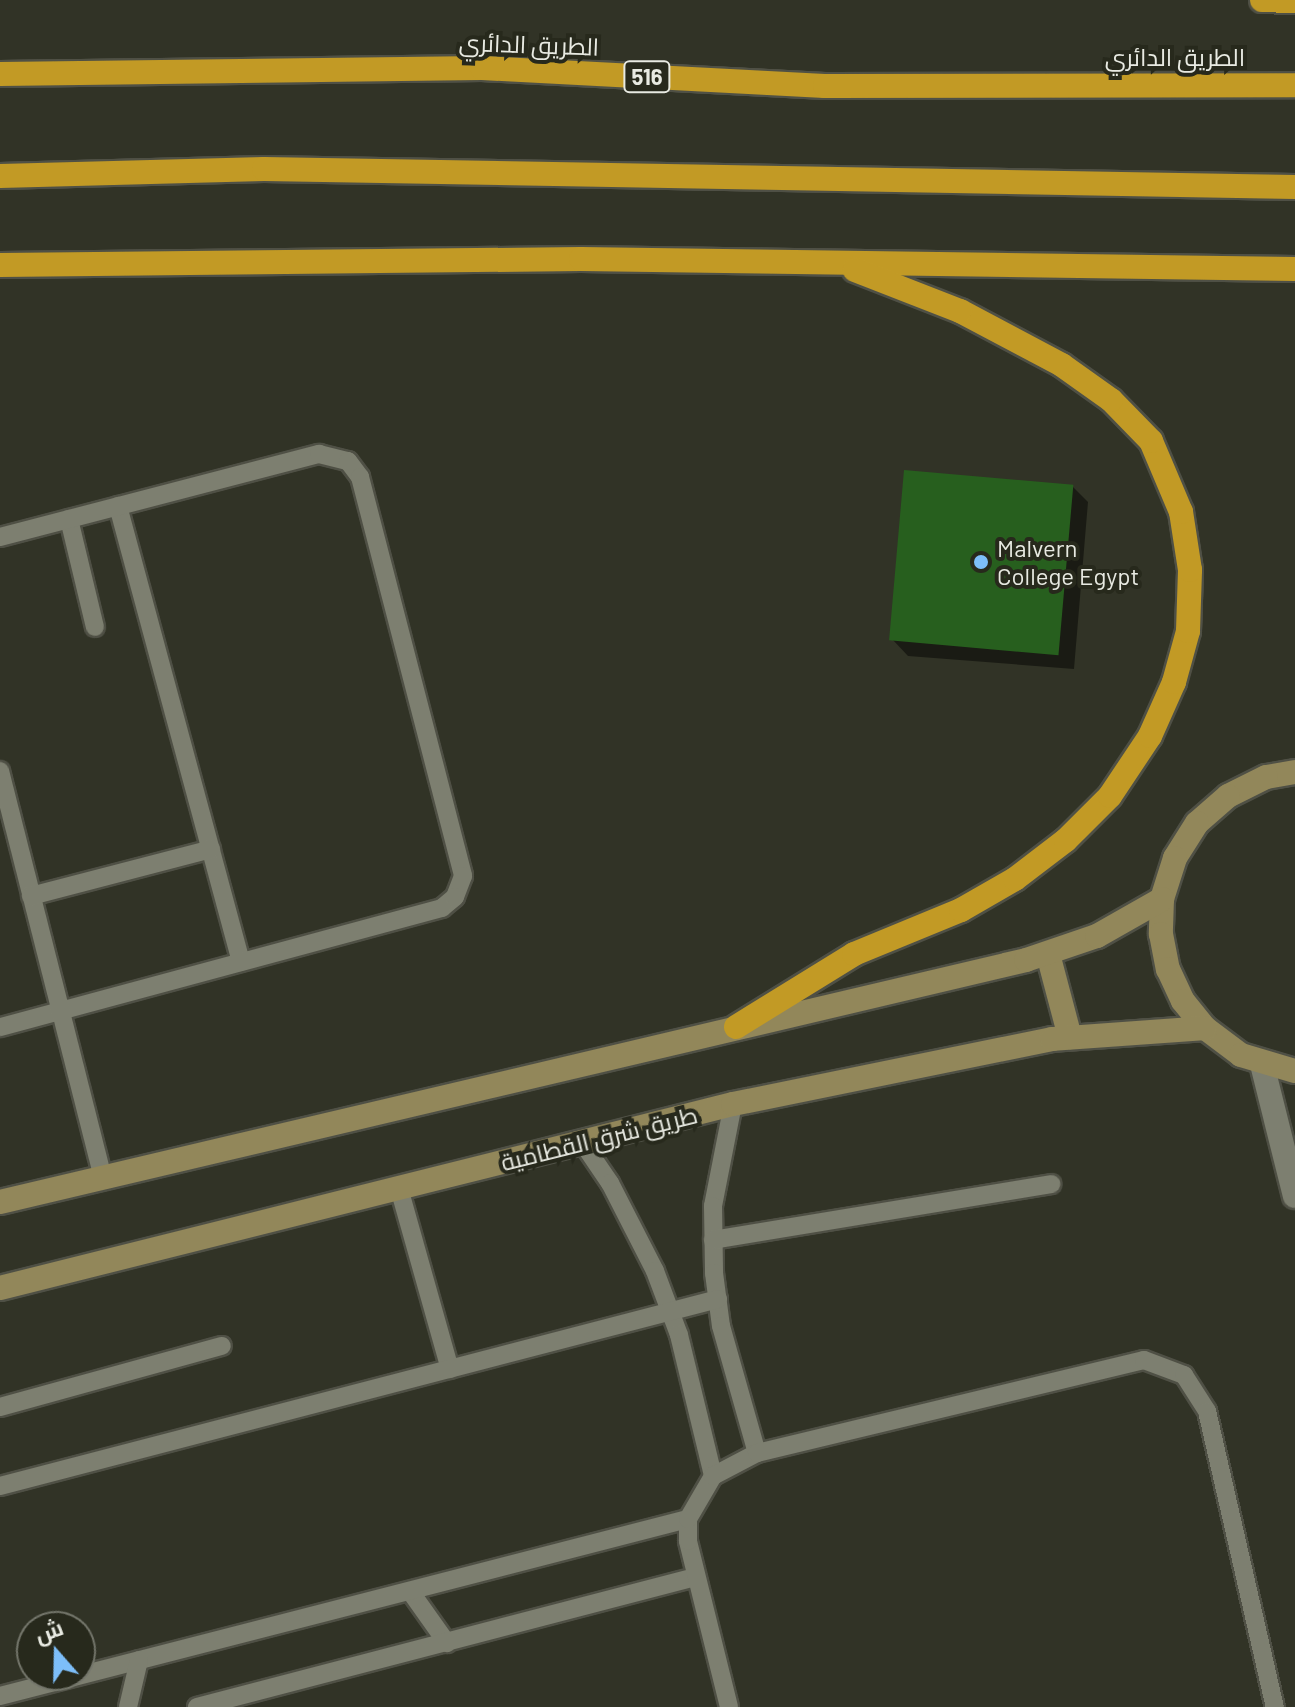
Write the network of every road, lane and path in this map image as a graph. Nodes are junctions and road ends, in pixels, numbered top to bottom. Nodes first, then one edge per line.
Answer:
1 (1262, 0) edge
2 (1295, 1) edge
3 (0, 74) edge
4 (1295, 85) edge
5 (0, 176) edge
6 (1295, 187) edge
7 (841, 264) junction
8 (0, 265) edge
9 (1295, 269) edge
10 (118, 506) junction
11 (69, 519) junction
12 (0, 537) edge
13 (95, 627) dead end
14 (0, 771) edge
15 (1295, 772) edge
16 (211, 849) junction
17 (31, 896) junction
18 (1162, 899) junction
19 (1048, 954) junction
20 (241, 962) junction
21 (60, 1011) junction
22 (0, 1027) edge
23 (736, 1027) junction
24 (1205, 1028) junction
25 (1070, 1037) junction
26 (1262, 1064) junction
27 (1295, 1071) edge
28 (733, 1104) junction
29 (582, 1142) junction
30 (103, 1178) junction
31 (1051, 1184) dead end
32 (399, 1188) junction
33 (1294, 1190) edge
34 (0, 1202) edge
35 (713, 1240) junction
36 (0, 1288) edge
37 (718, 1299) junction
38 (671, 1312) junction
39 (222, 1346) dead end
40 (450, 1369) junction
41 (0, 1407) edge
42 (757, 1453) junction
43 (713, 1476) junction
44 (0, 1486) edge
45 (688, 1519) junction
46 (695, 1577) junction
47 (410, 1591) junction
48 (447, 1643) junction
49 (139, 1660) junction
50 (0, 1696) edge
51 (128, 1707) edge
52 (197, 1707) edge
53 (729, 1707) edge
54 (1275, 1707) edge

1 - 2 highway
3 - 4 highway, الطريق الدائري / 516
5 - 6 highway
7 - 8 highway
7 - 9 highway
7 - 23 highway
10 - 11 lane
10 - 16 lane
10 - 20 lane
11 - 12 lane
11 - 13 lane
14 - 17 lane
15 - 18 street
16 - 17 lane
16 - 20 lane
17 - 21 lane
18 - 19 street
18 - 24 street
19 - 23 street
19 - 25 street
20 - 21 lane
21 - 22 lane
21 - 30 lane
23 - 30 street
24 - 25 street, طريق شرق القطامية
24 - 26 street
25 - 28 street, طريق شرق القطامية
26 - 27 street
26 - 33 street
28 - 29 street, طريق شرق القطامية
28 - 35 lane
29 - 32 street, طريق شرق القطامية
29 - 38 lane
30 - 34 street
31 - 35 lane
32 - 36 street, طريق شرق القطامية
32 - 40 lane
35 - 37 lane
37 - 38 lane
37 - 42 lane
38 - 40 lane
38 - 43 lane
39 - 41 lane
40 - 44 lane
42 - 43 lane
42 - 54 lane
43 - 45 lane
45 - 46 lane
45 - 47 lane
46 - 48 lane
46 - 53 lane
47 - 48 lane
47 - 49 lane
48 - 52 lane
49 - 50 lane
49 - 51 lane

